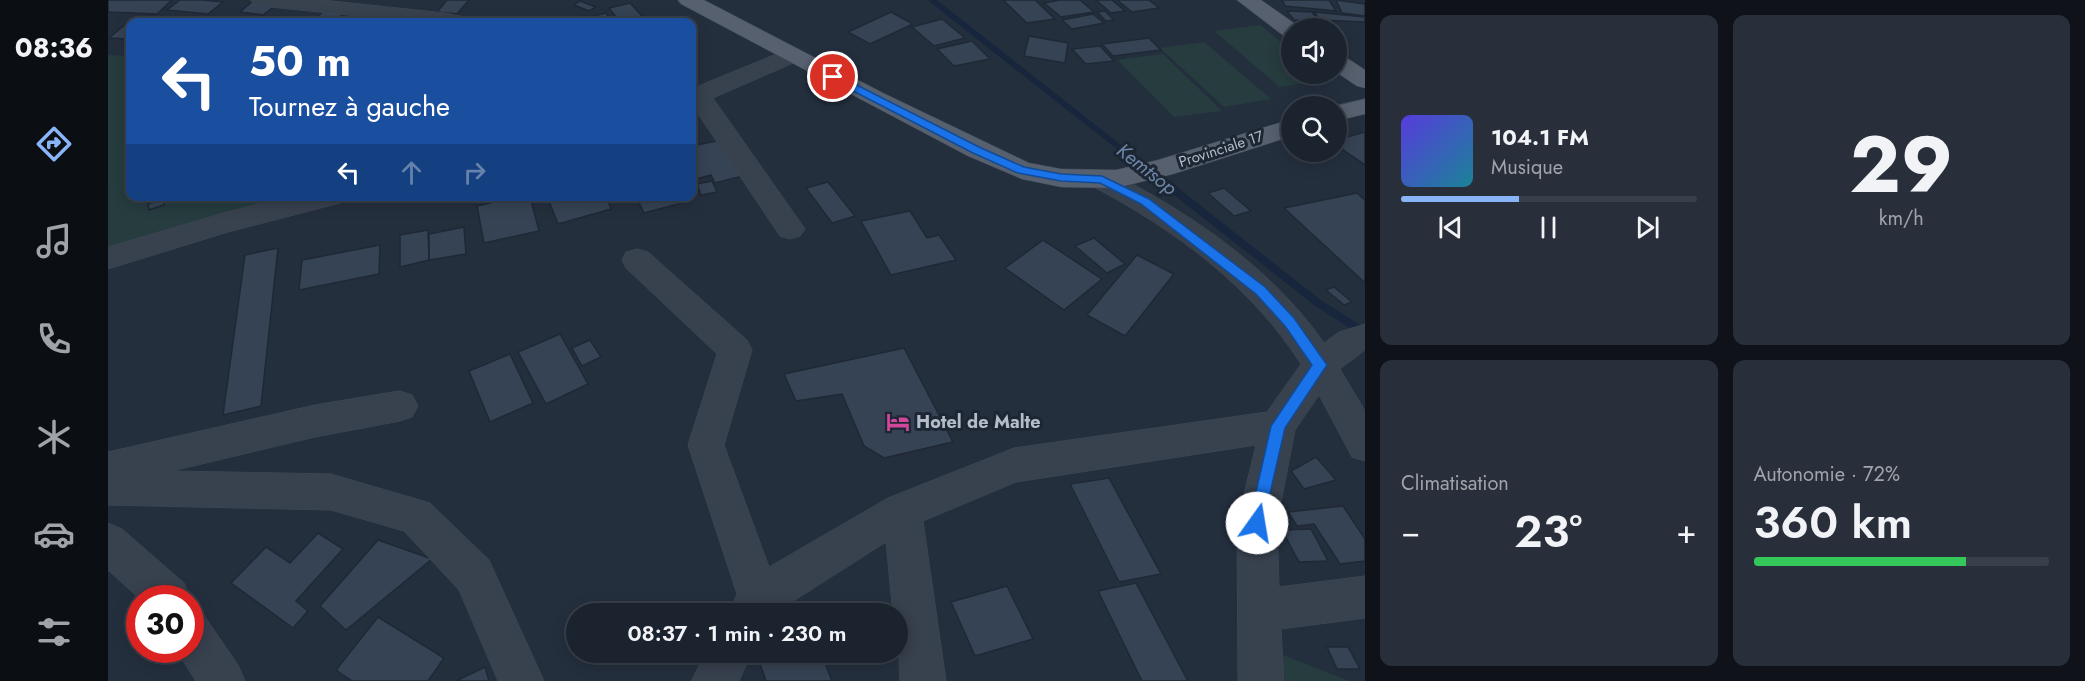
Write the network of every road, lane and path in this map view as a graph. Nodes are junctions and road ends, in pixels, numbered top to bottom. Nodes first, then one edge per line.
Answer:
1 (261, 0) edge
2 (688, 0) edge
3 (1247, 0) edge
4 (435, 18) edge
5 (1281, 23) edge
6 (792, 55) junction
7 (1347, 69) edge
8 (1365, 81) edge
9 (696, 97) edge
10 (696, 98) edge
11 (1365, 106) edge
12 (1347, 111) edge
13 (1281, 130) edge
14 (1117, 177) junction
15 (310, 201) edge
16 (790, 229) dead end
17 (108, 258) edge
18 (637, 260) dead end
19 (1358, 339) edge
20 (1320, 365) junction
21 (400, 406) dead end
22 (1278, 426) junction
23 (1365, 445) edge
24 (108, 469) edge
25 (108, 487) edge
26 (902, 511) junction
27 (108, 543) edge
28 (155, 585) edge
29 (1365, 597) edge
30 (753, 603) edge
31 (757, 603) edge
32 (1259, 611) junction
33 (204, 653) edge
34 (724, 663) edge
35 (222, 681) edge
36 (521, 681) edge
37 (715, 681) edge
38 (923, 681) edge
39 (1261, 681) edge

1 - 4 street
2 - 6 main road, Provinciale 17
3 - 5 main road
6 - 9 street
6 - 14 main road, Provinciale 17
7 - 8 main road
10 - 16 street
11 - 12 main road
13 - 14 main road, Provinciale 17
14 - 20 street
15 - 17 street
18 - 30 street
19 - 20 street
20 - 22 street
20 - 23 street
21 - 24 street
22 - 26 street
22 - 32 street
25 - 36 street
26 - 31 street
26 - 38 street
27 - 28 street
29 - 32 street
32 - 39 street
33 - 35 street
34 - 37 street

